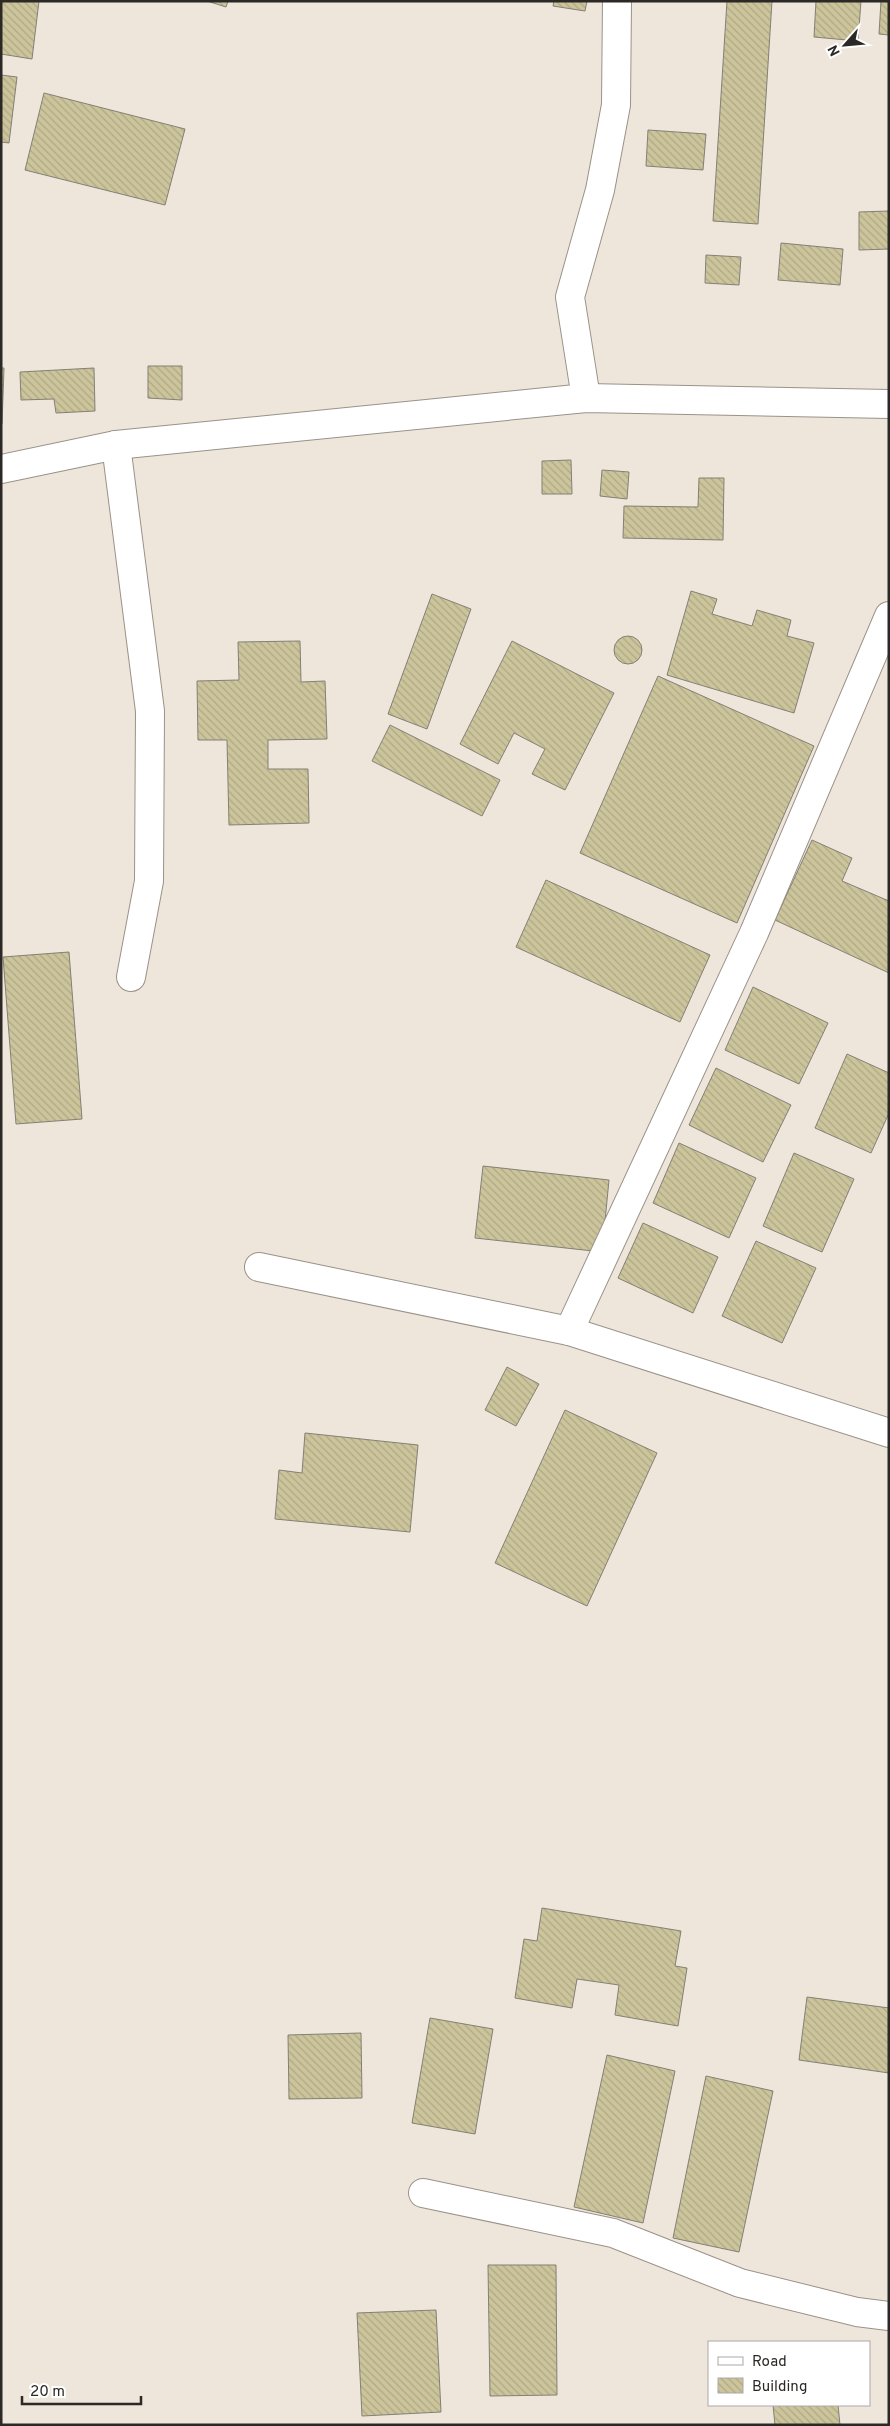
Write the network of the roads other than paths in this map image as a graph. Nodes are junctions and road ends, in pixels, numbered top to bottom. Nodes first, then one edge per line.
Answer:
1 (617, 1) edge
2 (586, 398) junction
3 (889, 404) edge
4 (116, 445) junction
5 (1, 469) edge
6 (889, 616) edge
7 (132, 977) dead end
8 (259, 1267) dead end
9 (569, 1331) junction
10 (889, 1433) edge
11 (423, 2193) dead end
12 (889, 2316) edge

1 - 2 street
2 - 3 street
2 - 4 street
4 - 5 street
4 - 7 street
6 - 9 street
8 - 9 street
9 - 10 street
11 - 12 street

